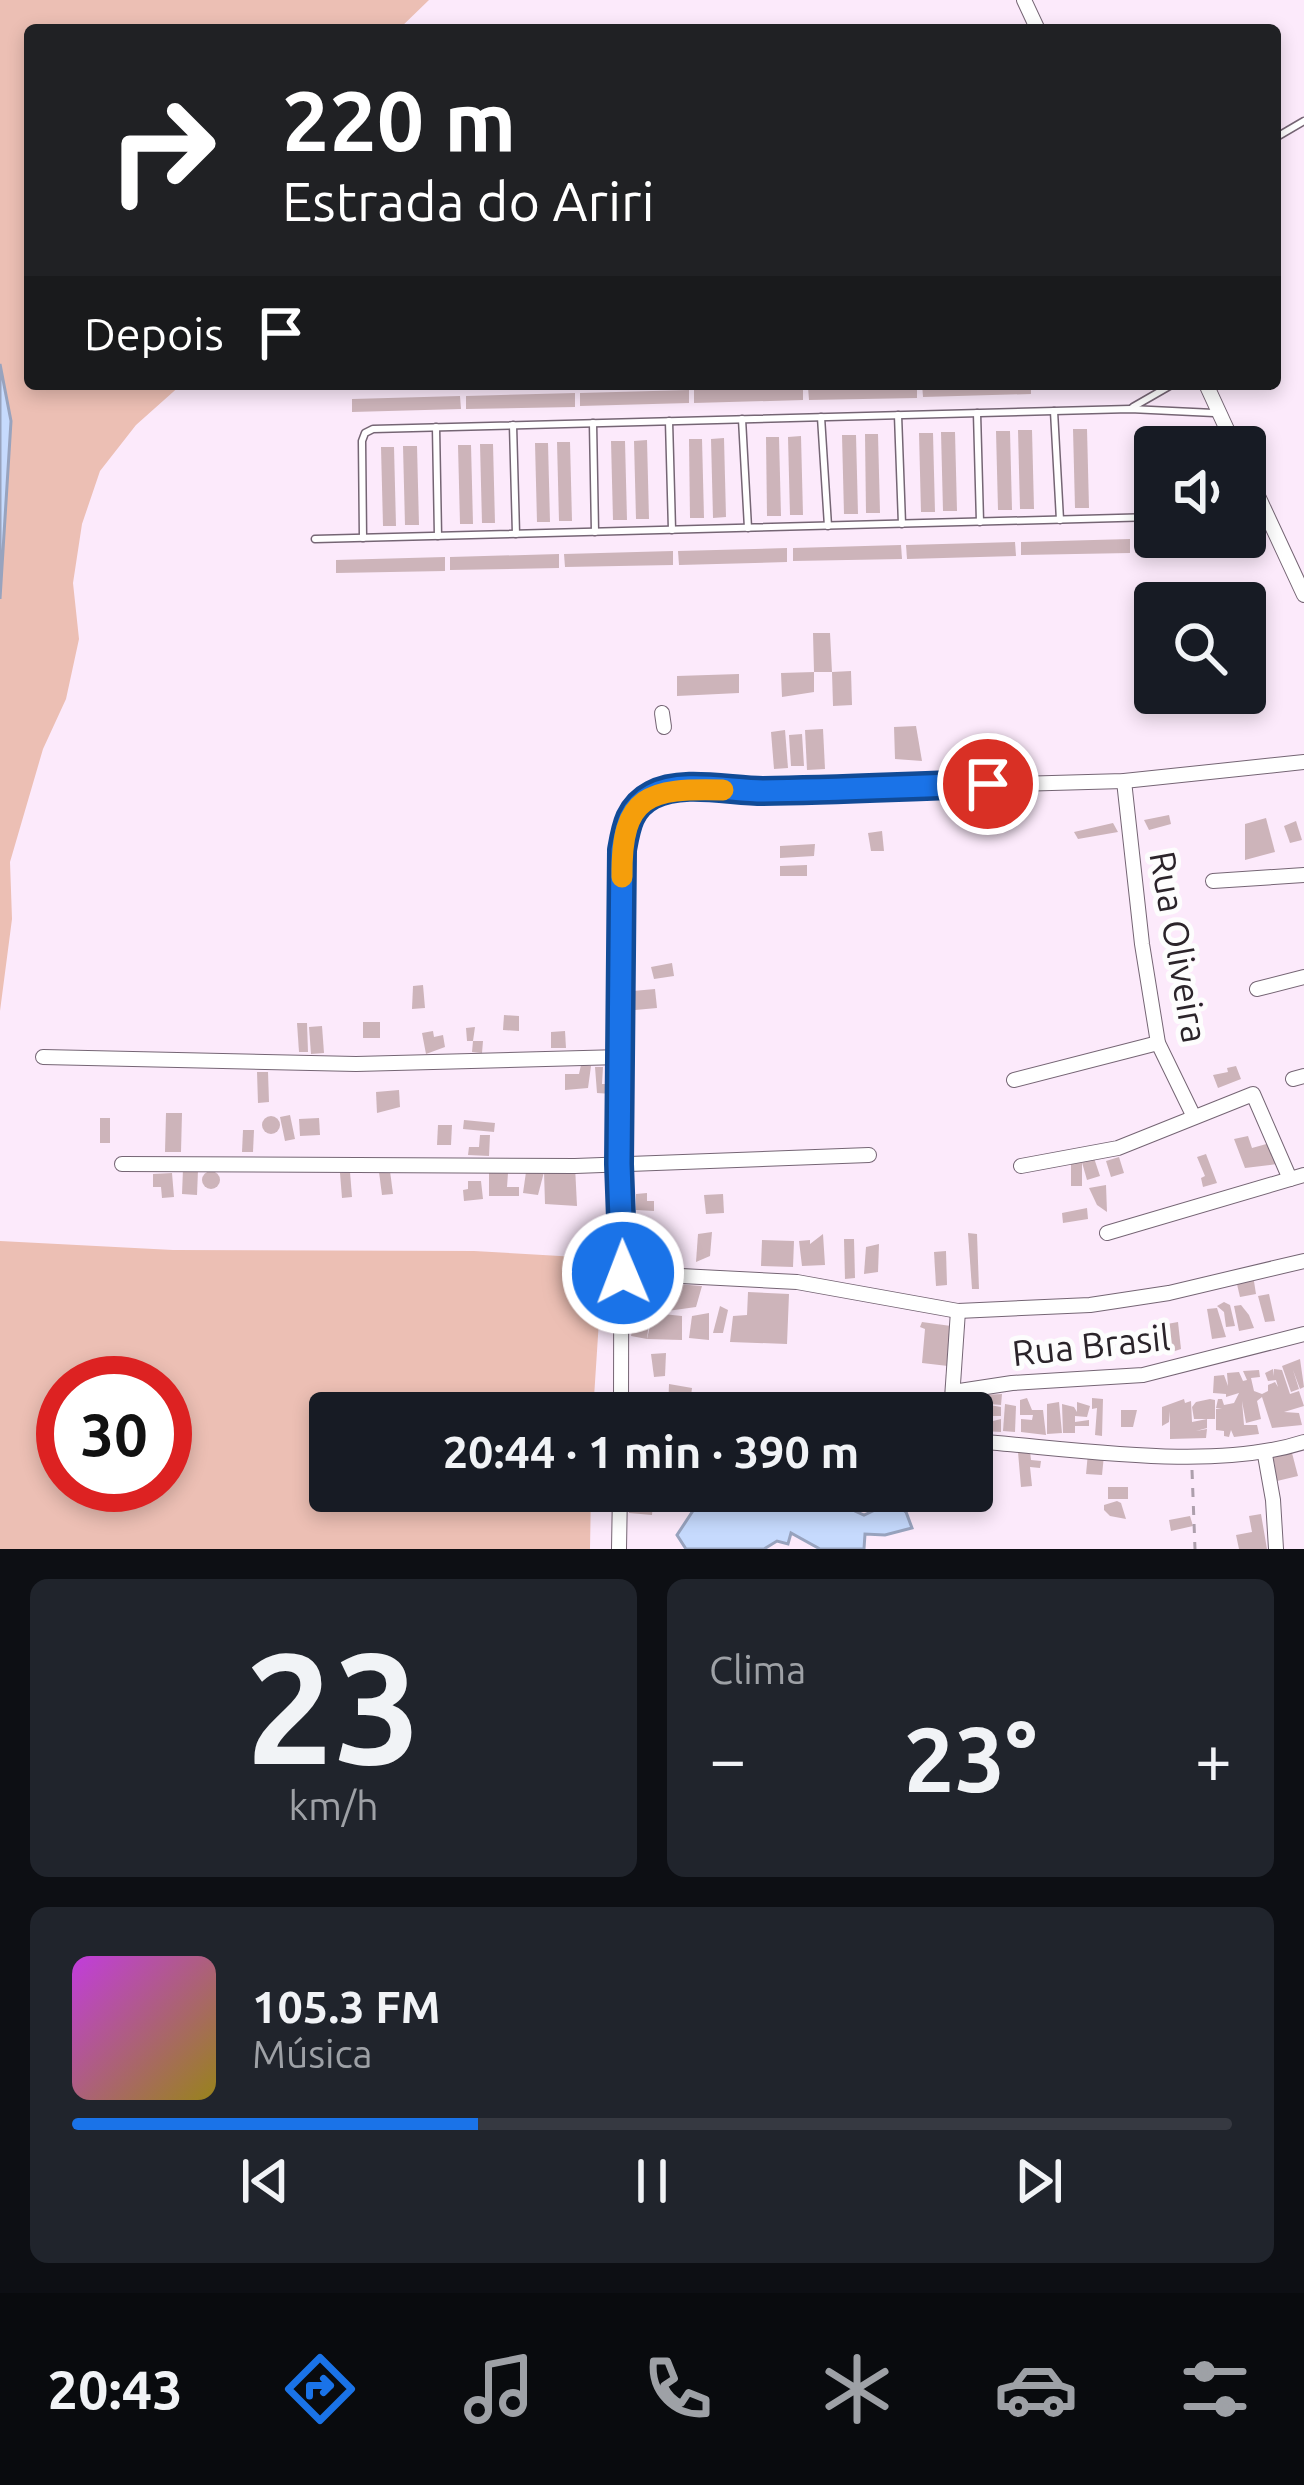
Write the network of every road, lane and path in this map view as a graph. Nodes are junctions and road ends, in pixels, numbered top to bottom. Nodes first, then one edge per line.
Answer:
1 (1163, 390) edge
2 (1209, 390) edge
3 (1130, 409) junction
4 (1054, 411) junction
5 (977, 413) junction
6 (1219, 413) junction
7 (898, 415) junction
8 (821, 417) junction
9 (742, 419) junction
10 (669, 421) junction
11 (592, 423) junction
12 (513, 425) junction
13 (1225, 426) edge
14 (436, 427) junction
15 (1266, 513) edge
16 (1134, 518) edge
17 (1060, 520) junction
18 (980, 522) junction
19 (902, 524) junction
20 (828, 526) junction
21 (748, 528) junction
22 (672, 530) junction
23 (595, 532) junction
24 (517, 534) junction
25 (438, 536) junction
26 (363, 538) junction
27 (315, 539) dead end
28 (1304, 595) edge
29 (1304, 762) edge
30 (1124, 781) junction
31 (1304, 875) edge
32 (1213, 880) dead end
33 (1304, 976) edge
34 (1257, 988) dead end
35 (1158, 1043) junction
36 (43, 1057) dead end
37 (622, 1057) junction
38 (1014, 1080) dead end
39 (1194, 1117) junction
40 (869, 1155) dead end
41 (122, 1164) dead end
42 (619, 1164) junction
43 (1021, 1166) dead end
44 (1297, 1177) edge
45 (1107, 1232) dead end
46 (1304, 1261) edge
47 (623, 1273) junction
48 (958, 1312) junction
49 (1304, 1334) edge
50 (621, 1392) edge
51 (953, 1392) joint
52 (993, 1442) edge
53 (1304, 1442) edge
54 (1265, 1455) junction
55 (1192, 1456) junction
56 (620, 1512) edge
57 (619, 1549) edge
58 (1195, 1549) edge
59 (1276, 1549) edge

1 - 3 lane
2 - 6 street
3 - 4 lane
3 - 6 lane
4 - 5 lane
4 - 17 lane
5 - 7 lane
5 - 18 lane
6 - 13 street
7 - 8 lane
7 - 19 lane
8 - 9 lane
8 - 20 lane
9 - 10 lane
9 - 21 lane
10 - 11 lane
10 - 22 lane
11 - 12 lane
11 - 23 lane
12 - 14 lane
12 - 24 lane
14 - 25 lane
14 - 26 lane
15 - 28 street
16 - 17 lane
17 - 18 lane
18 - 19 lane
19 - 20 lane
20 - 21 lane
21 - 22 lane
22 - 23 lane
23 - 24 lane
24 - 25 lane
25 - 26 lane
26 - 27 lane
29 - 30 street
30 - 35 street, Rua Oliveira
30 - 37 street
31 - 32 street
33 - 34 street
35 - 38 street
35 - 39 street, Rua Oliveira
36 - 37 street
37 - 42 street
39 - 43 street
39 - 44 street
40 - 42 street
41 - 42 street
42 - 47 street
44 - 45 street
46 - 48 street
47 - 48 street
47 - 50 street
48 - 51 street
49 - 51 street, Rua Brasil
52 - 55 street
53 - 54 street
54 - 55 street
54 - 59 street
55 - 58 path
56 - 57 street

